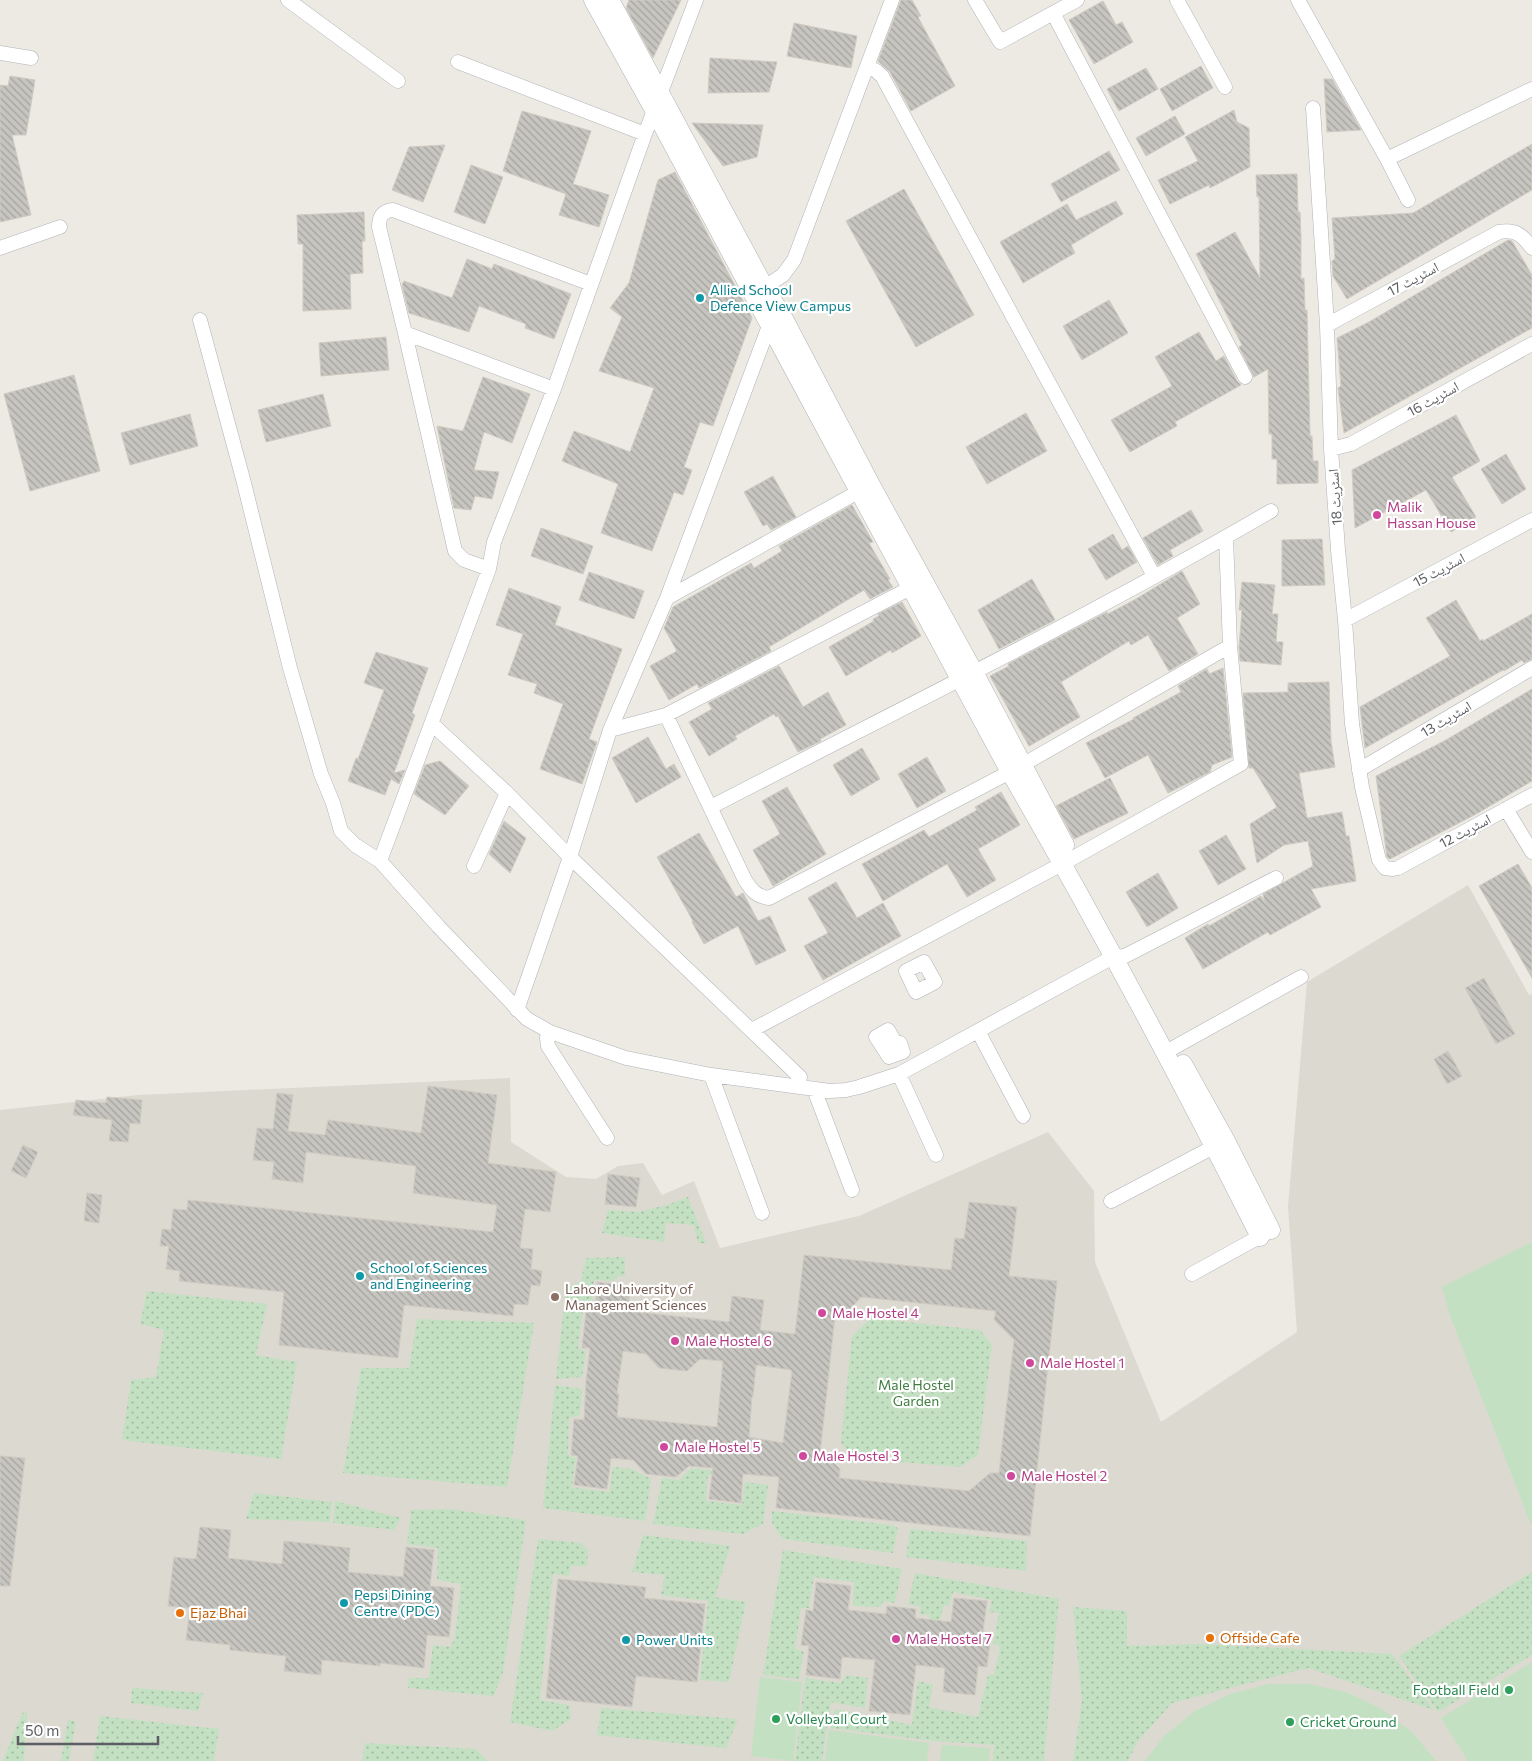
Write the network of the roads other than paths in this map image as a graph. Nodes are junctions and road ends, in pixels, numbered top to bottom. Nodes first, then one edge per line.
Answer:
1 (288, 0) edge
2 (594, 0) edge
3 (610, 0) edge
4 (696, 0) edge
5 (892, 0) edge
6 (976, 0) edge
7 (1077, 0) edge
8 (1177, 0) edge
9 (1299, 0) edge
10 (1053, 13) junction
11 (0, 53) edge
12 (32, 58) dead end
13 (458, 62) dead end
14 (867, 68) junction
15 (398, 81) dead end
16 (1225, 87) dead end
17 (1532, 90) edge
18 (661, 94) junction
19 (1313, 108) dead end
20 (654, 110) junction
21 (645, 134) junction
22 (1387, 159) junction
23 (1408, 200) dead end
24 (60, 227) dead end
25 (0, 248) edge
26 (1532, 248) edge
27 (591, 284) junction
28 (759, 291) junction
29 (200, 320) dead end
30 (776, 321) junction
31 (1328, 325) junction
32 (406, 333) junction
33 (1532, 344) edge
34 (1245, 377) dead end
35 (554, 388) junction
36 (1332, 449) junction
37 (864, 488) junction
38 (1270, 511) dead end
39 (1532, 520) edge
40 (1226, 537) junction
41 (490, 569) junction
42 (1154, 576) junction
43 (917, 584) junction
44 (667, 598) junction
45 (1345, 620) junction
46 (1230, 646) junction
47 (1532, 668) edge
48 (966, 675) junction
49 (666, 715) junction
50 (432, 724) junction
51 (610, 730) junction
52 (1016, 769) junction
53 (1359, 770) junction
54 (507, 793) junction
55 (1532, 795) edge
56 (711, 806) junction
57 (1506, 809) junction
58 (1532, 852) edge
59 (570, 857) junction
60 (380, 860) junction
61 (1068, 861) junction
62 (474, 866) dead end
63 (1398, 868) joint
64 (1276, 878) dead end
65 (1119, 957) junction
66 (1301, 977) dead end
67 (517, 1010) junction
68 (752, 1030) junction
69 (978, 1031) junction
70 (550, 1032) junction
71 (1169, 1050) junction
72 (899, 1074) junction
73 (712, 1075) junction
74 (797, 1086) junction
75 (814, 1089) junction
76 (1023, 1116) dead end
77 (606, 1138) dead end
78 (1220, 1144) junction
79 (936, 1154) dead end
80 (852, 1190) dead end
81 (1111, 1200) dead end
82 (762, 1213) dead end
83 (1266, 1234) joint
84 (1192, 1274) dead end

1 - 15 street
2 - 20 street
3 - 18 street
4 - 18 street
5 - 14 street
6 - 10 street
7 - 10 street
8 - 16 street
9 - 22 street
10 - 34 street
11 - 12 street
13 - 21 street
14 - 28 street
14 - 42 street
17 - 22 street
18 - 20 street
18 - 28 street
19 - 31 street, اسٹریٹ 18
20 - 21 street
20 - 28 street
21 - 27 street
22 - 23 street
24 - 25 street
26 - 31 street, اسٹریٹ 17
27 - 32 street
27 - 35 street
28 - 30 street
29 - 60 street
30 - 37 street
30 - 44 street
31 - 36 street, اسٹریٹ 18
32 - 35 street
32 - 41 street
33 - 36 street, اسٹریٹ 16
35 - 41 street
36 - 45 street, اسٹریٹ 18
37 - 43 street
37 - 44 street
38 - 40 street
39 - 45 street, اسٹریٹ 15
40 - 42 street
40 - 46 street
41 - 50 street
42 - 48 street
43 - 48 street
43 - 49 street
44 - 51 street
45 - 53 street, اسٹریٹ 18
46 - 52 street
46 - 61 street
47 - 53 street, اسٹریٹ 13
48 - 52 street
48 - 56 street
49 - 51 street
49 - 56 street
50 - 54 street
50 - 60 street
51 - 59 street
52 - 56 street
52 - 61 street
53 - 63 street, اسٹریٹ 18
54 - 59 street
54 - 62 street
55 - 57 street, اسٹریٹ 12
57 - 58 street
57 - 63 street, اسٹریٹ 12
59 - 67 street
59 - 68 street
60 - 67 street
61 - 65 street
61 - 68 street
64 - 65 street
65 - 69 street
65 - 71 street
66 - 71 street
67 - 70 street
68 - 74 street
69 - 72 street
69 - 76 street
70 - 73 street
70 - 77 street
71 - 78 street
72 - 75 street
72 - 79 street
73 - 74 street
73 - 82 street
74 - 75 street
75 - 80 street
78 - 81 street
78 - 83 street
83 - 84 street

